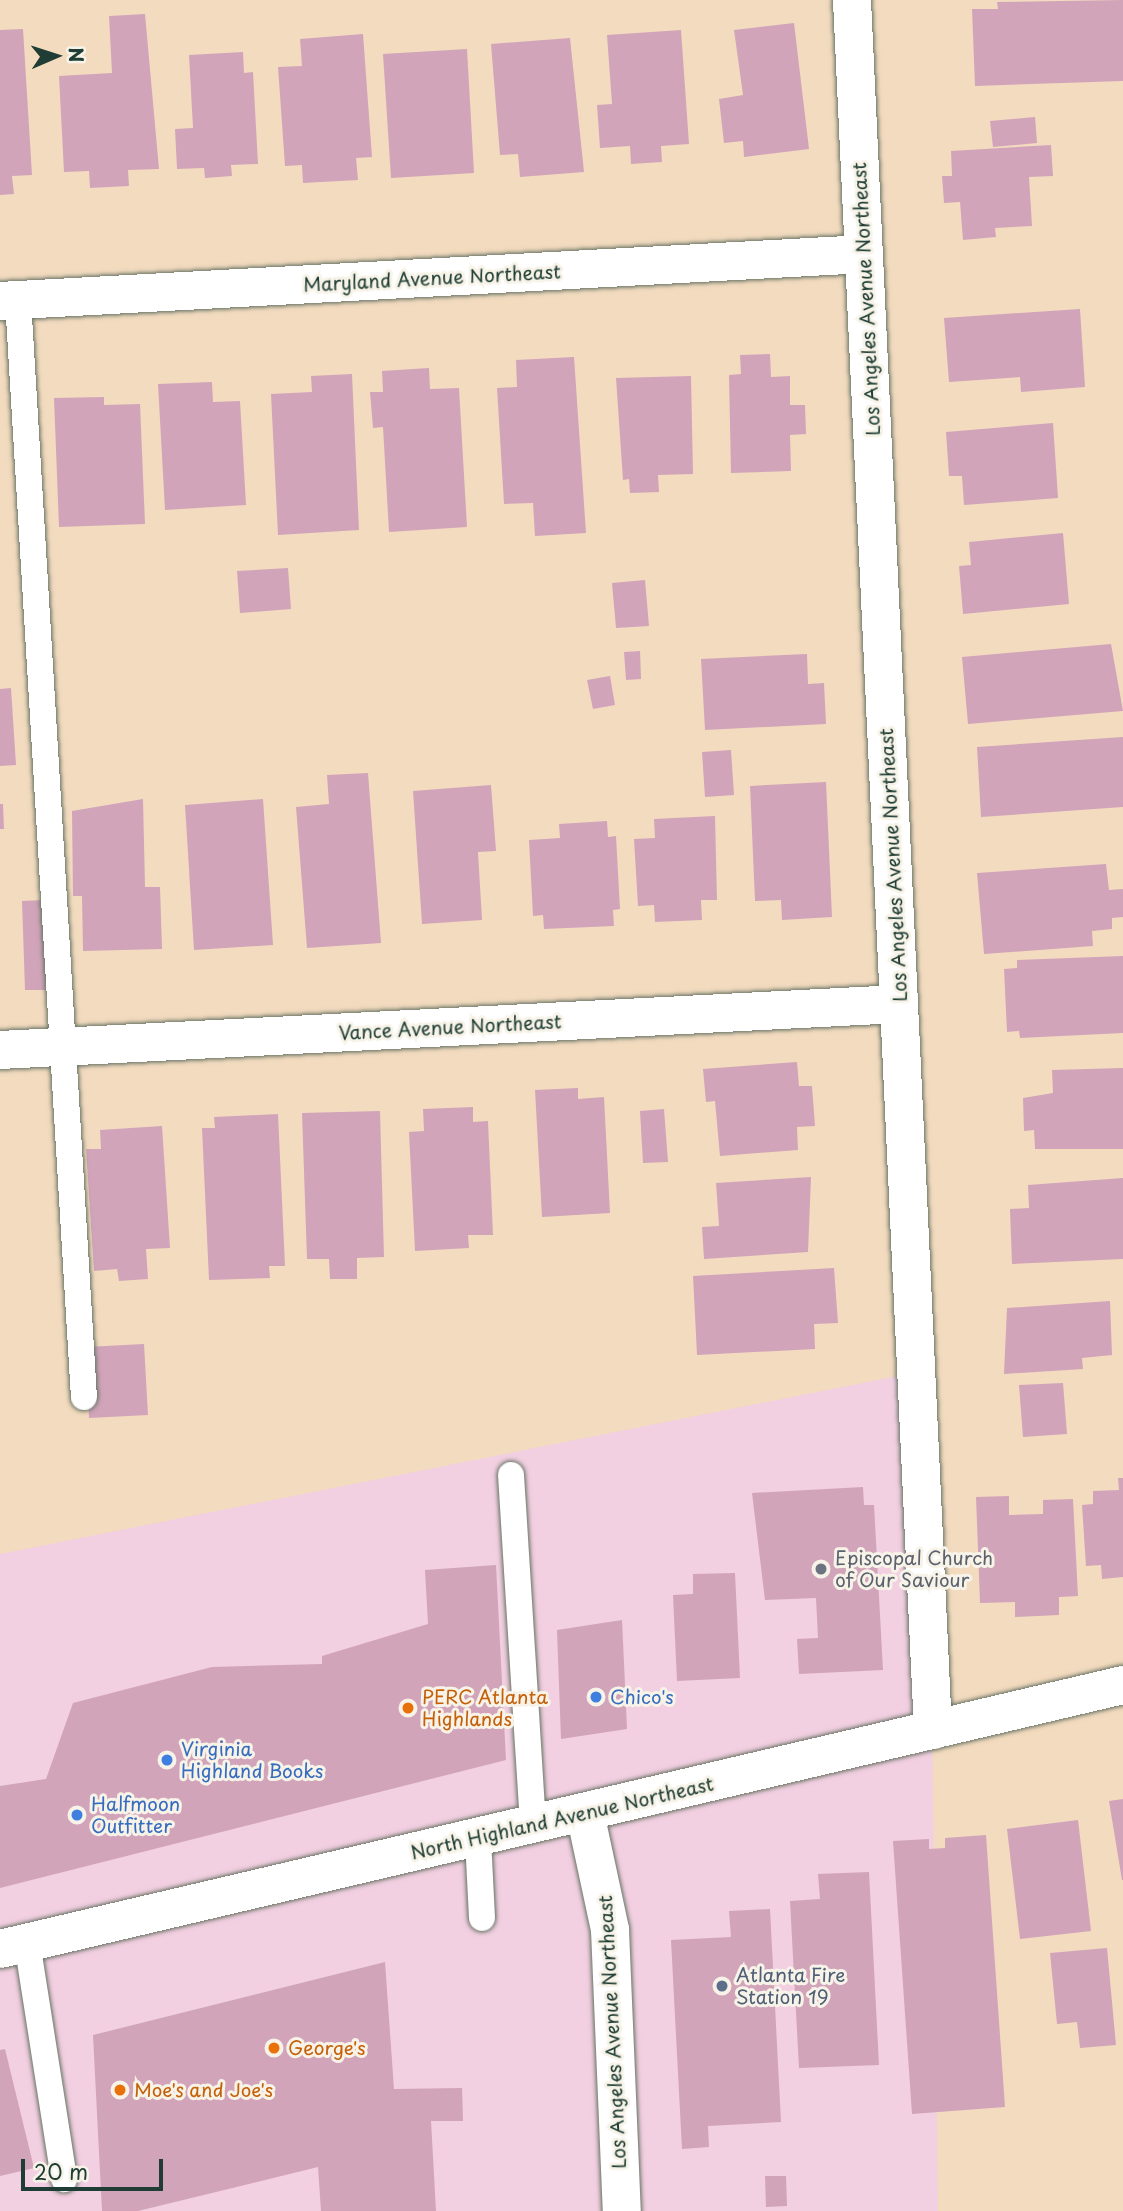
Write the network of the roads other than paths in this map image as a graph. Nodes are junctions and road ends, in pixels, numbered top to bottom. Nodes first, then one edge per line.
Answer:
1 (852, 0) edge
2 (864, 254) junction
3 (9, 300) edge
4 (899, 1004) junction
5 (61, 1047) junction
6 (0, 1050) edge
7 (84, 1397) dead end
8 (511, 1475) dead end
9 (1123, 1685) edge
10 (933, 1730) junction
11 (585, 1813) junction
12 (533, 1825) junction
13 (478, 1839) junction
14 (482, 1918) dead end
15 (14, 1945) edge
16 (64, 2179) dead end
17 (622, 2211) edge

1 - 2 street, Los Angeles Avenue Northeast
2 - 3 street, Maryland Avenue Northeast
2 - 4 street, Los Angeles Avenue Northeast
3 - 5 lane
4 - 5 street, Vance Avenue Northeast
4 - 10 street, Los Angeles Avenue Northeast
5 - 6 street, Vance Avenue Northeast
5 - 7 lane
8 - 12 lane
9 - 10 street, North Highland Avenue Northeast
10 - 11 street, North Highland Avenue Northeast
11 - 12 street, North Highland Avenue Northeast
11 - 17 street, Los Angeles Avenue Northeast
12 - 13 street, North Highland Avenue Northeast
13 - 14 lane
13 - 15 street, North Highland Avenue Northeast
15 - 16 lane

